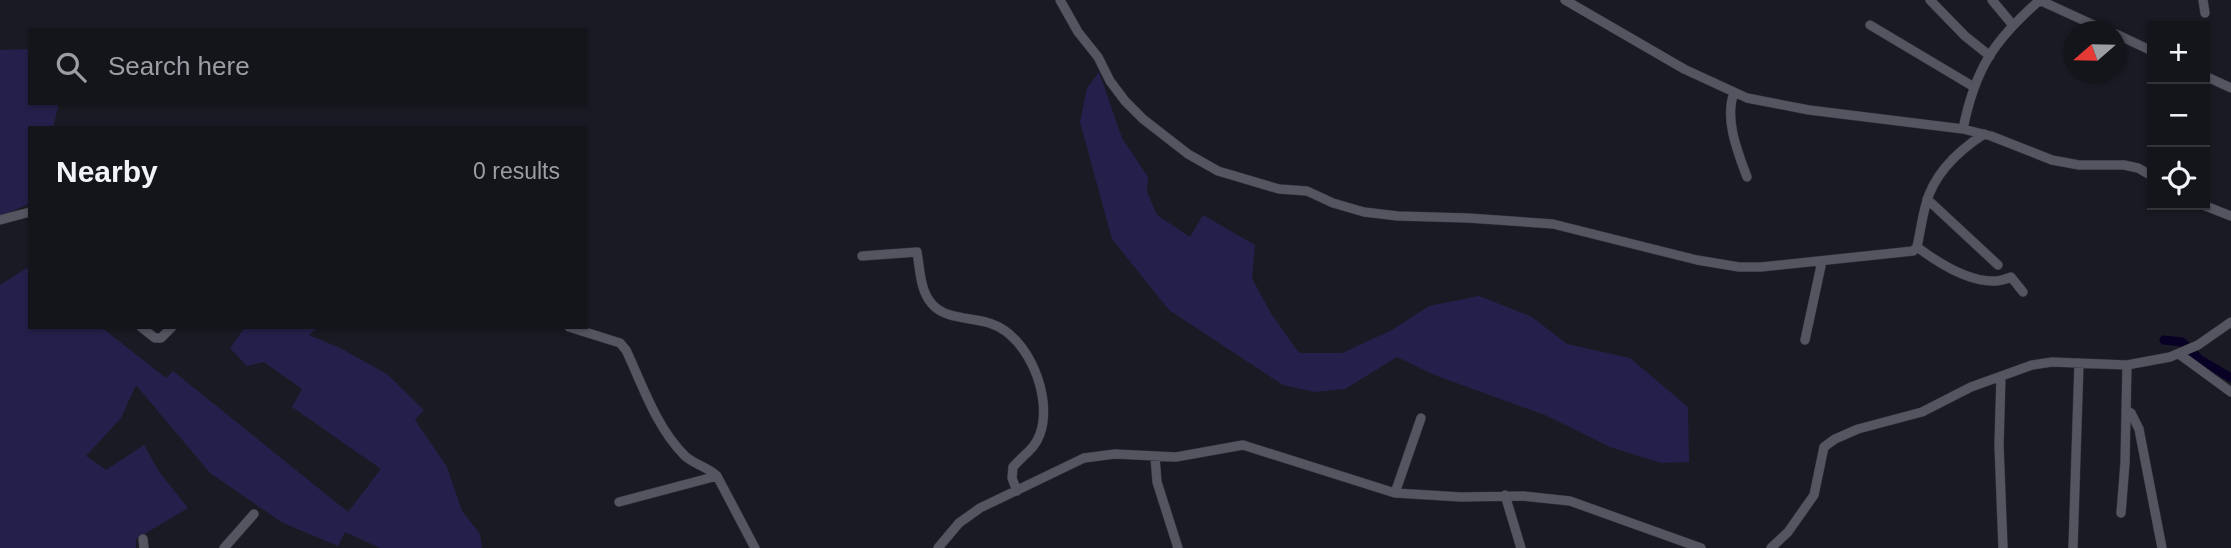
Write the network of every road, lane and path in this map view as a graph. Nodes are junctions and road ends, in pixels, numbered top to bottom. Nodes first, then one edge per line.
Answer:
1 (1060, 0) edge
2 (1565, 0) edge
3 (1930, 0) edge
4 (1992, 0) edge
5 (2039, 0) edge
6 (2203, 0) edge
7 (2205, 13) dead end
8 (2085, 21) edge
9 (2012, 24) junction
10 (1870, 26) dead end
11 (2126, 39) edge
12 (2147, 49) edge
13 (1990, 56) junction
14 (2210, 78) edge
15 (1974, 87) junction
16 (2231, 88) edge
17 (1734, 93) junction
18 (1963, 129) junction
19 (1984, 134) junction
20 (2147, 174) edge
21 (1747, 177) dead end
22 (1927, 199) junction
23 (2210, 208) edge
24 (28, 213) edge
25 (2231, 216) edge
26 (0, 220) edge
27 (1917, 247) junction
28 (862, 256) dead end
29 (1822, 261) junction
30 (1998, 265) dead end
31 (2023, 292) dead end
32 (2231, 322) edge
33 (144, 329) edge
34 (170, 329) edge
35 (575, 329) edge
36 (1805, 340) dead end
37 (2182, 352) junction
38 (2079, 363) junction
39 (2127, 365) junction
40 (2001, 376) junction
41 (2231, 392) edge
42 (2126, 410) junction
43 (1422, 418) dead end
44 (1155, 457) junction
45 (718, 476) junction
46 (1017, 491) junction
47 (1395, 493) junction
48 (1505, 495) junction
49 (619, 502) dead end
50 (2121, 513) dead end
51 (254, 514) dead end
52 (1774, 547) edge
53 (224, 548) edge
54 (755, 548) edge
55 (938, 548) edge
56 (1178, 548) edge
57 (1521, 548) edge
58 (1701, 548) edge
59 (2003, 548) edge
60 (2073, 548) edge
61 (2162, 548) edge

1 - 29 street
2 - 17 street
3 - 13 street
4 - 9 street
5 - 8 street
5 - 9 street
6 - 7 street
9 - 13 street
10 - 15 street
11 - 12 street
13 - 15 street
14 - 16 street
15 - 18 street
17 - 18 street
17 - 21 street
18 - 19 street
19 - 20 street
19 - 22 street
22 - 27 street
22 - 30 street
23 - 25 street
24 - 26 street
27 - 29 street
27 - 31 street
28 - 46 street
29 - 36 street
32 - 37 street
33 - 34 street
35 - 45 street
37 - 39 street
37 - 41 street
38 - 39 street
38 - 40 street
38 - 60 street
39 - 42 street
40 - 52 street
40 - 59 street
42 - 50 street
42 - 61 street
43 - 47 street
44 - 46 street
44 - 47 street
44 - 56 street
45 - 49 street
45 - 54 street
46 - 55 street
47 - 48 street
48 - 57 street
48 - 58 street
51 - 53 street

